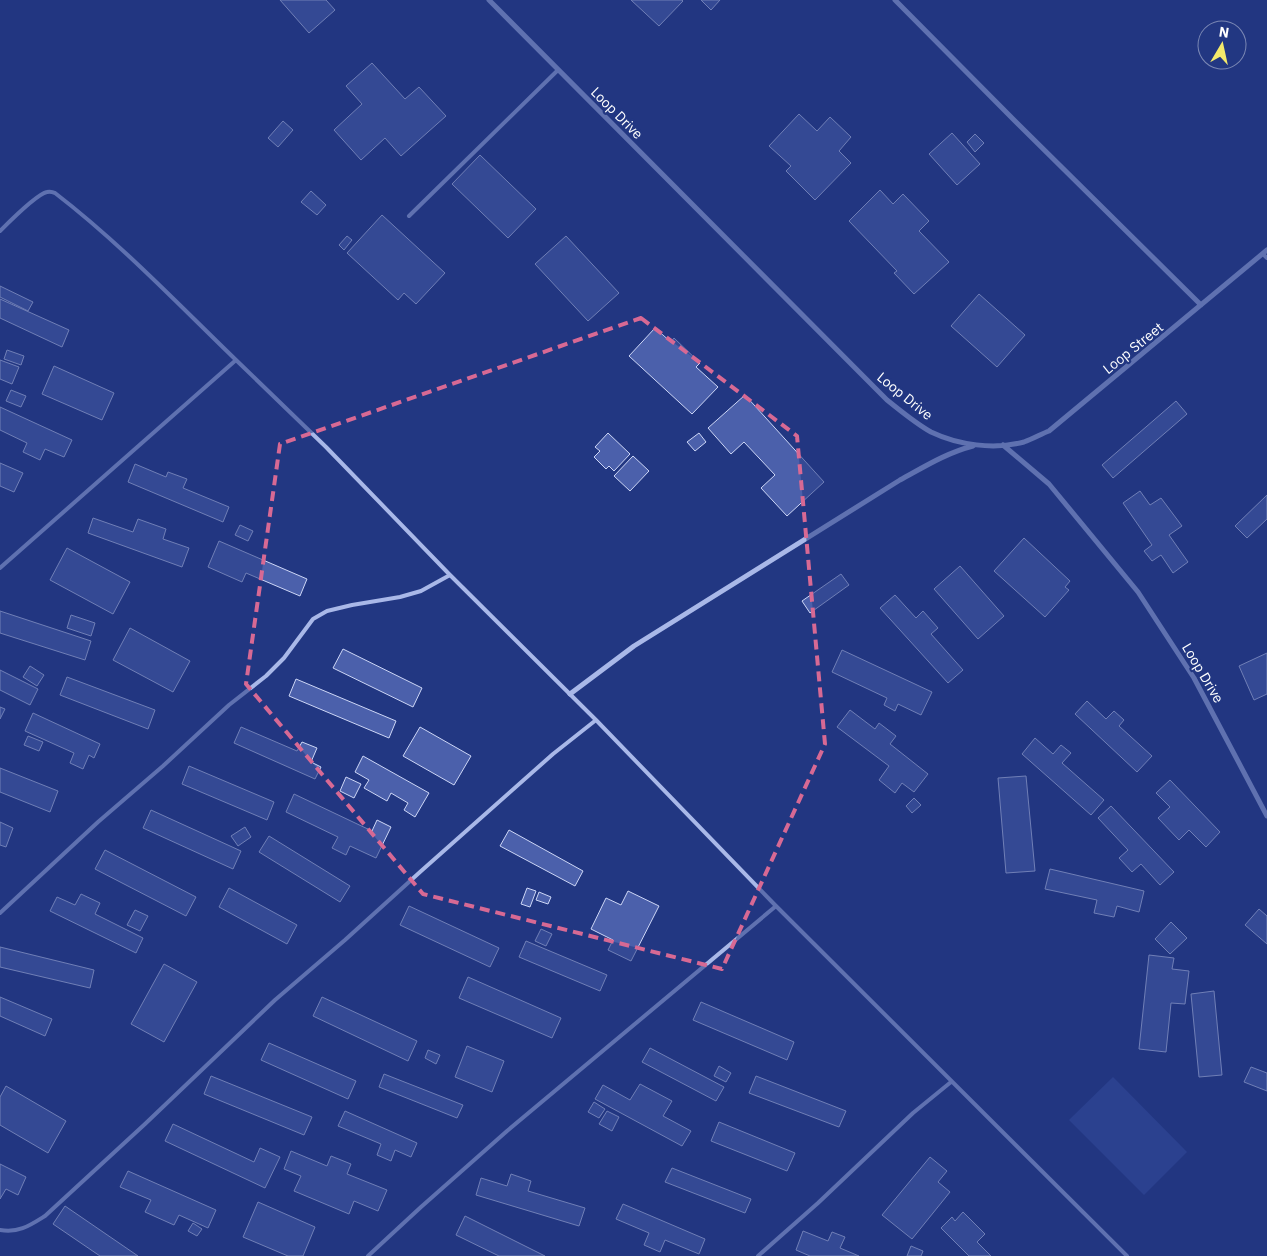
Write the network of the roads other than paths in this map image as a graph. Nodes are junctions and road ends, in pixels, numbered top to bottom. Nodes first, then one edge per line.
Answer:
1 (488, 0) edge
2 (895, 0) edge
3 (558, 70) junction
4 (409, 216) dead end
5 (0, 231) edge
6 (1266, 254) edge
7 (1201, 305) junction
8 (236, 360) junction
9 (976, 445) junction
10 (1003, 445) junction
11 (0, 568) edge
12 (450, 575) junction
13 (570, 694) junction
14 (596, 720) junction
15 (1267, 816) edge
16 (776, 906) junction
17 (0, 913) edge
18 (951, 1082) junction
19 (0, 1230) edge
20 (368, 1256) edge
21 (758, 1256) edge
22 (1127, 1256) edge

1 - 3 street, Loop Drive
2 - 7 street
3 - 4 lane
3 - 9 street, Loop Drive
5 - 8 lane
6 - 7 street, Loop Street
7 - 10 street, Loop Street
8 - 11 lane
8 - 12 lane
9 - 10 street, Loop Drive
9 - 13 street
10 - 15 street, Loop Drive
12 - 13 lane
12 - 17 lane
13 - 14 lane
14 - 16 lane
14 - 19 lane
16 - 18 lane
16 - 20 lane
18 - 21 lane
18 - 22 lane

